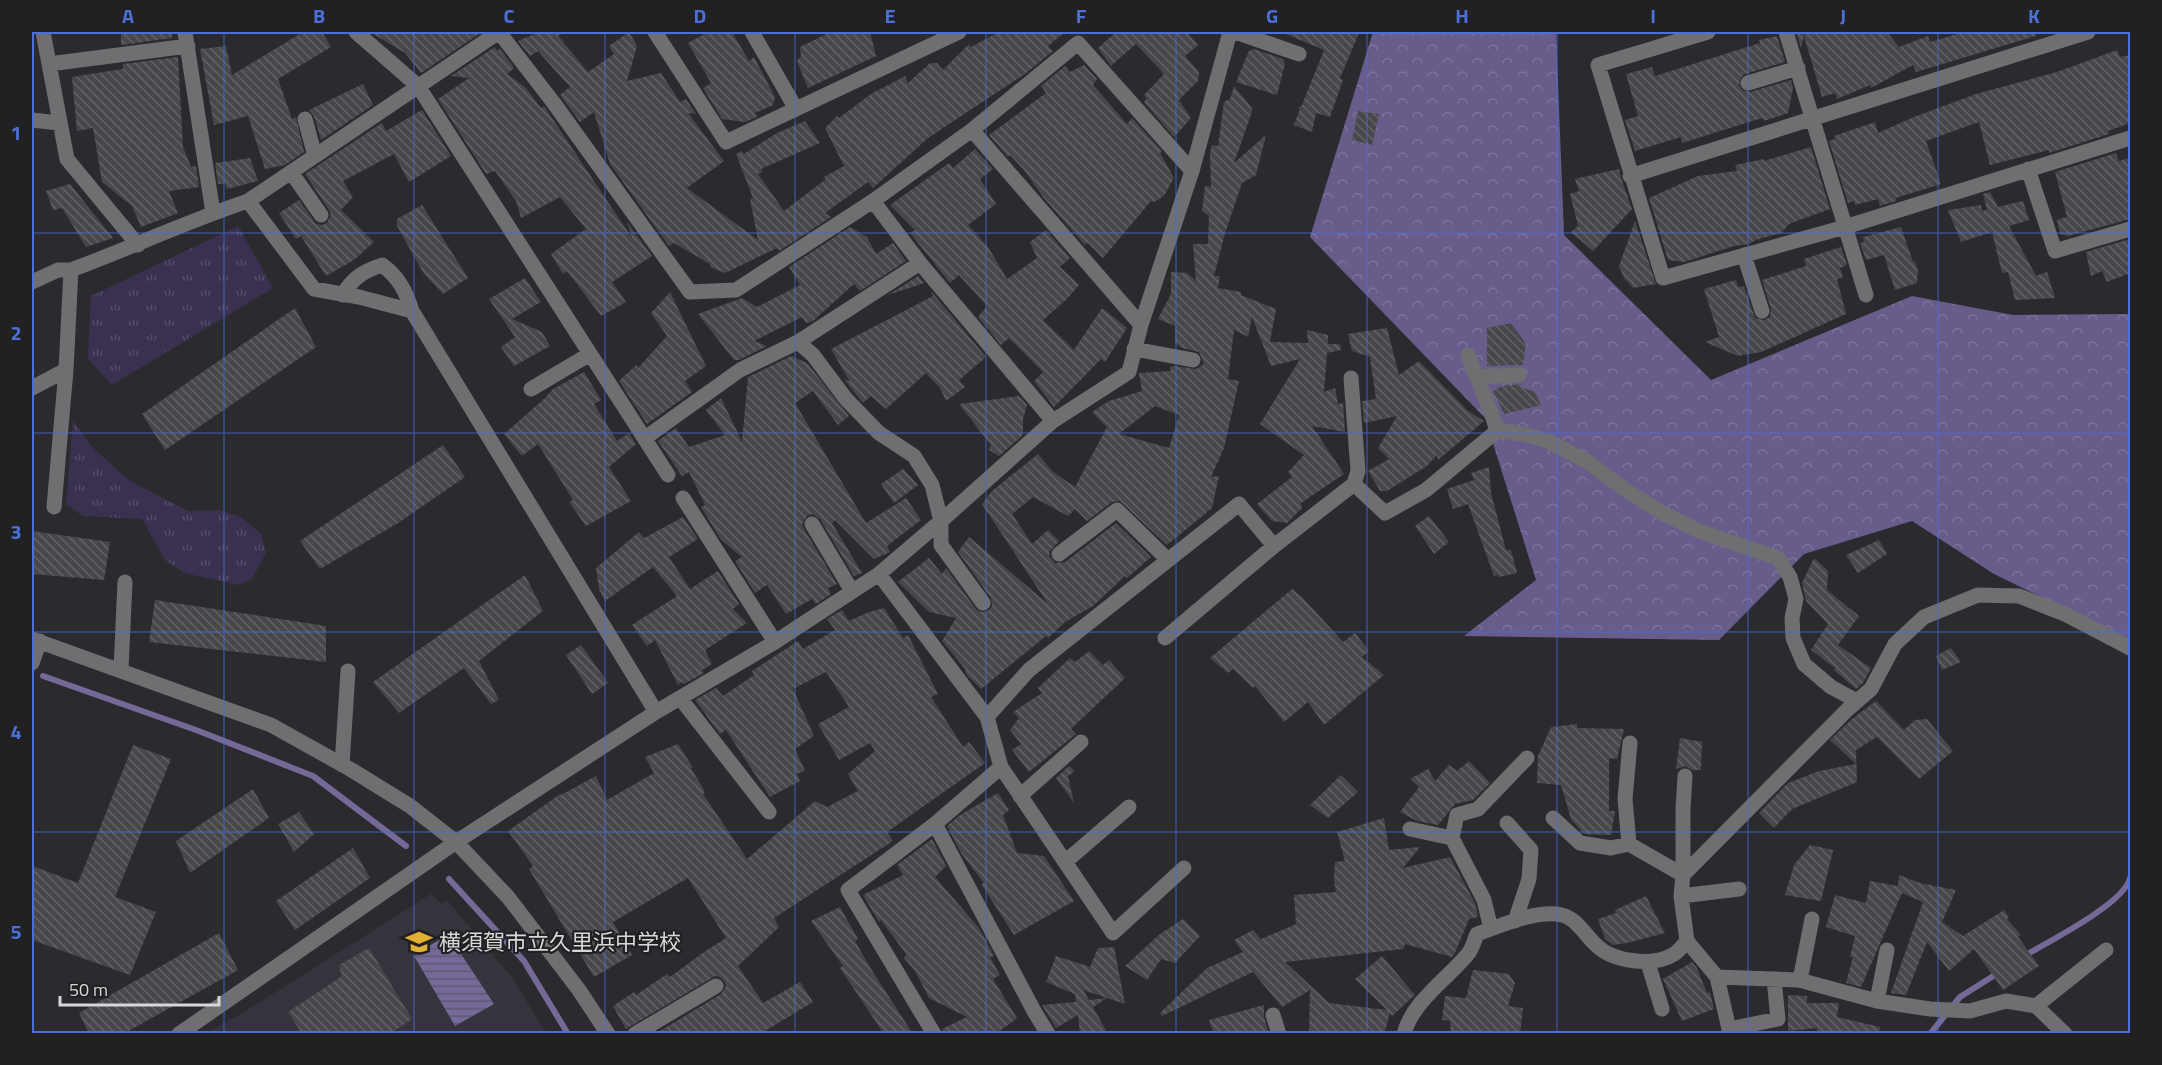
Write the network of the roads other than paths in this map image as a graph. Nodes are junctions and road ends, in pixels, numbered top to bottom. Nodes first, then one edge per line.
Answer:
1 (43, 32) edge
2 (356, 32) edge
3 (499, 32) edge
4 (655, 32) edge
5 (752, 32) edge
6 (959, 32) edge
7 (1230, 32) edge
8 (1235, 32) edge
9 (1708, 32) edge
10 (1786, 32) edge
11 (2088, 32) edge
12 (1671, 37) edge
13 (186, 39) edge
14 (1299, 54) dead end
15 (49, 64) junction
16 (1798, 68) junction
17 (1748, 83) dead end
18 (418, 86) junction
19 (796, 109) junction
20 (1812, 118) junction
21 (305, 119) dead end
22 (32, 120) edge
23 (58, 123) junction
24 (972, 130) junction
25 (2130, 138) edge
26 (315, 156) junction
27 (2028, 169) junction
28 (1192, 171) junction
29 (291, 172) junction
30 (1630, 176) junction
31 (248, 201) junction
32 (873, 201) junction
33 (213, 213) junction
34 (321, 215) dead end
35 (1845, 227) junction
36 (2130, 229) edge
37 (138, 245) junction
38 (1744, 255) junction
39 (920, 263) junction
40 (71, 270) junction
41 (32, 282) edge
42 (343, 295) junction
43 (1866, 295) dead end
44 (412, 311) junction
45 (1762, 311) dead end
46 (1141, 325) junction
47 (798, 342) junction
48 (1134, 349) junction
49 (590, 354) junction
50 (1468, 355) dead end
51 (1193, 360) dead end
52 (66, 370) junction
53 (1519, 375) dead end
54 (1476, 377) junction
55 (1351, 378) dead end
56 (32, 388) edge
57 (531, 389) dead end
58 (1053, 421) junction
59 (1498, 430) junction
60 (645, 438) junction
61 (668, 475) dead end
62 (1353, 484) junction
63 (683, 498) dead end
64 (54, 507) dead end
65 (941, 521) junction
66 (812, 524) dead end
67 (1274, 546) junction
68 (1059, 554) dead end
69 (1168, 560) junction
70 (879, 574) junction
71 (125, 582) dead end
72 (852, 591) junction
73 (983, 603) dead end
74 (1165, 638) dead end
75 (36, 640) edge
76 (775, 642) junction
77 (2130, 648) edge
78 (32, 663) edge
79 (121, 670) junction
80 (348, 671) dead end
81 (680, 698) junction
82 (1857, 701) junction
83 (656, 712) junction
84 (987, 717) junction
85 (1081, 742) dead end
86 (1630, 743) dead end
87 (1527, 758) dead end
88 (342, 765) junction
89 (1001, 767) junction
90 (1685, 776) dead end
91 (1020, 796) junction
92 (1129, 807) dead end
93 (770, 812) dead end
94 (1553, 818) dead end
95 (1507, 823) dead end
96 (935, 824) junction
97 (1410, 829) dead end
98 (1452, 838) junction
99 (456, 842) junction
100 (1629, 844) junction
101 (1065, 862) junction
102 (1184, 868) dead end
103 (1683, 875) junction
104 (1739, 889) dead end
105 (1681, 896) junction
106 (1812, 919) dead end
107 (1515, 921) junction
108 (1491, 929) junction
109 (1687, 941) junction
110 (1887, 950) dead end
111 (2106, 950) dead end
112 (1648, 963) junction
113 (1717, 977) junction
114 (1774, 979) junction
115 (1800, 980) junction
116 (716, 986) dead end
117 (1877, 1001) junction
118 (2036, 1006) junction
119 (1662, 1009) dead end
120 (1273, 1015) dead end
121 (179, 1034) edge
122 (608, 1034) edge
123 (635, 1034) edge
124 (934, 1034) edge
125 (1048, 1034) edge
126 (1279, 1034) edge
127 (1404, 1034) edge
128 (2066, 1034) edge

1 - 15 street
2 - 18 street
3 - 18 street
3 - 32 street
4 - 19 street
5 - 19 street
6 - 19 street
7 - 28 street
8 - 14 street
9 - 12 street
10 - 16 street
11 - 20 street
12 - 30 street
13 - 15 street
13 - 33 street
15 - 23 street
16 - 17 street
16 - 20 street
18 - 26 street
18 - 49 street
20 - 30 street
20 - 35 street
21 - 26 street
22 - 23 street
23 - 37 street
24 - 28 street
24 - 32 street
24 - 46 street
25 - 27 street
26 - 29 street
27 - 35 street
27 - 36 street
28 - 46 street
29 - 31 street
29 - 34 street
30 - 38 street
31 - 33 street
31 - 42 street
32 - 39 street
33 - 37 street
35 - 38 street
35 - 43 street
37 - 40 street
38 - 45 street
39 - 47 street
39 - 58 street
40 - 41 street
40 - 52 street
42 - 44 street
42 - 44 street
44 - 83 street
46 - 48 street
47 - 60 street
47 - 65 street
48 - 51 street
48 - 58 street
49 - 57 street
49 - 60 street
50 - 54 street
52 - 56 street
52 - 64 street
53 - 54 street
54 - 59 street
55 - 62 street
58 - 65 street
59 - 62 street
59 - 82 street
60 - 61 street
62 - 67 street
63 - 76 street
65 - 70 street
65 - 73 street
66 - 72 street
67 - 69 street
67 - 74 street
68 - 69 street
69 - 84 street
70 - 72 street
70 - 84 street
71 - 79 street
72 - 76 street
75 - 78 street
75 - 79 street
76 - 81 street
77 - 82 street
79 - 88 street
80 - 88 street
81 - 83 street
81 - 93 street
82 - 103 street
83 - 99 street
84 - 89 street
85 - 91 street
86 - 100 street
87 - 98 street
88 - 99 street
89 - 91 street
89 - 96 street
90 - 103 street
91 - 101 street
92 - 101 street
94 - 100 street
95 - 107 street
96 - 124 street
96 - 125 street
97 - 98 street
98 - 108 street
99 - 121 street
99 - 122 street
100 - 103 street
101 - 102 street
103 - 105 street
104 - 105 street
105 - 109 street
106 - 115 street
107 - 108 street
107 - 112 street
108 - 127 street
109 - 112 street
109 - 113 street
110 - 117 street
111 - 118 street
112 - 119 street
113 - 114 street
113 - 114 street
114 - 115 street
115 - 117 street
116 - 123 street
117 - 118 street
118 - 128 street
120 - 126 street

